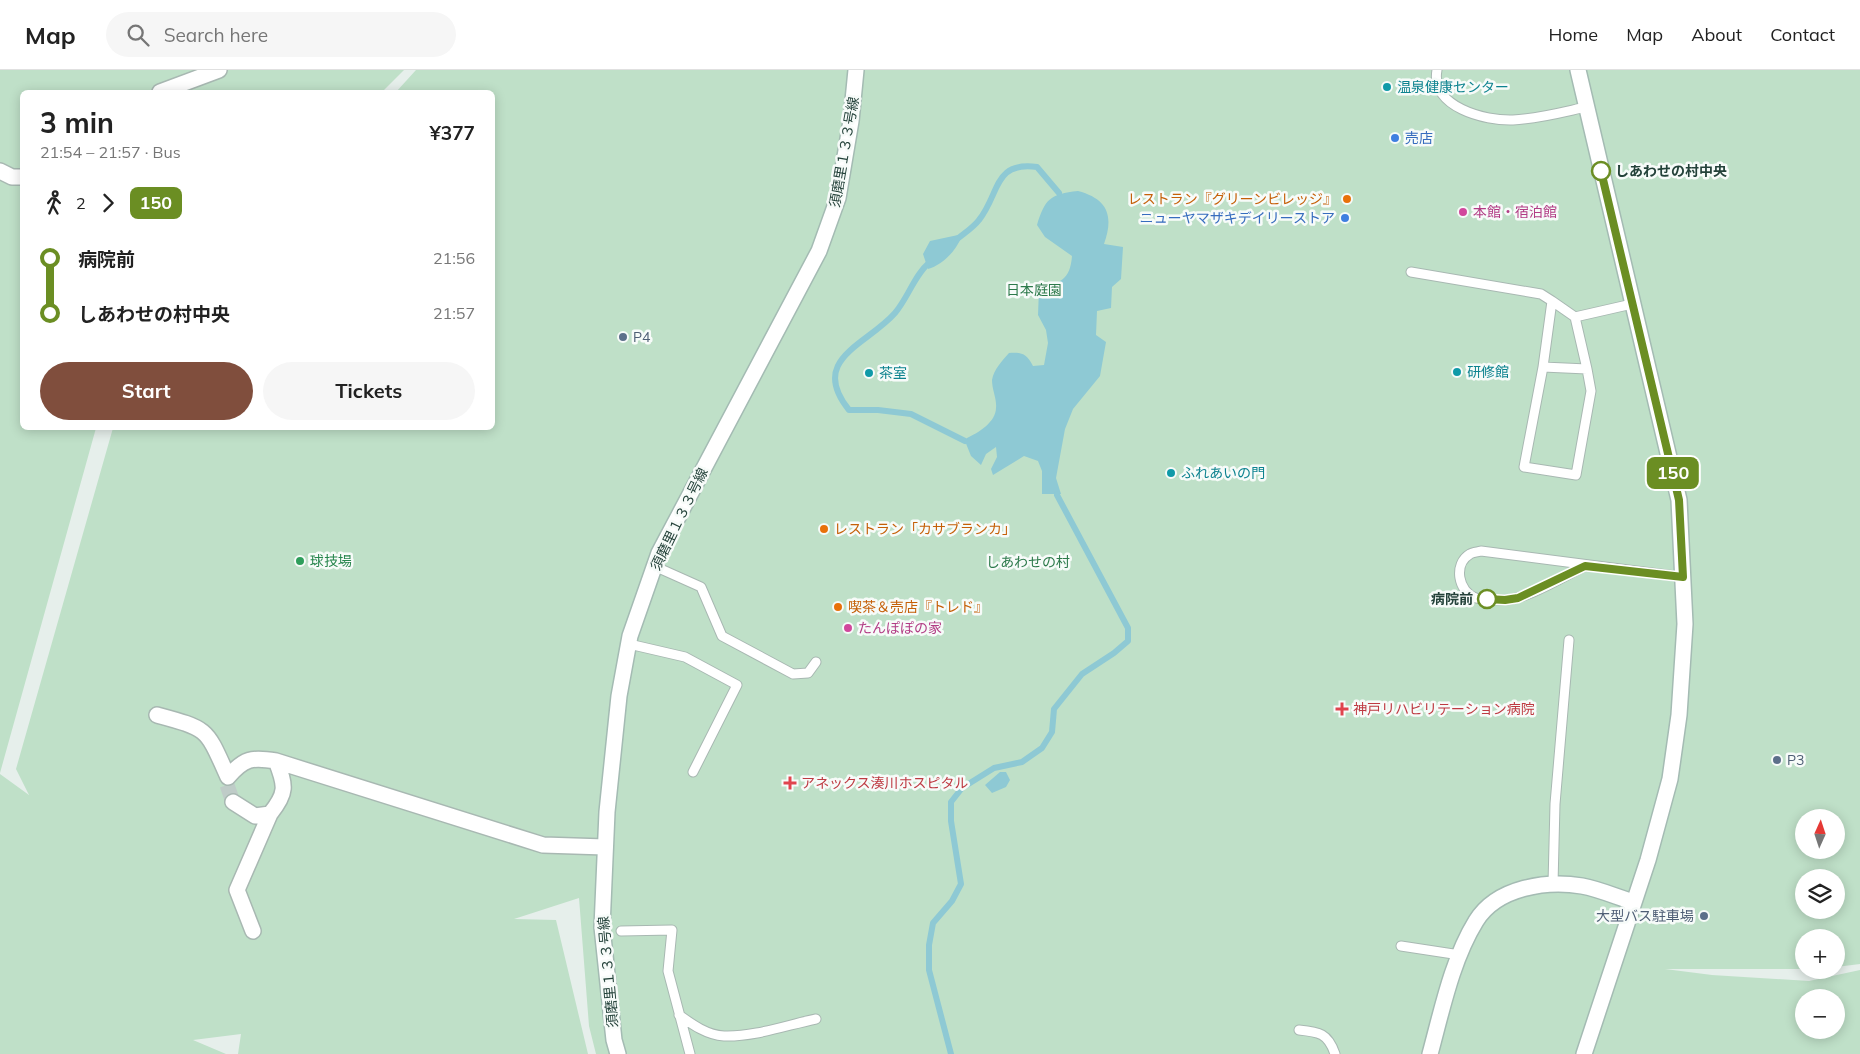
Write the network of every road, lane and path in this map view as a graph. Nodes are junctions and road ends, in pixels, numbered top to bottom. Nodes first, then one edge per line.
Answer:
1 (219, 70) edge
2 (856, 70) edge
3 (1437, 70) edge
4 (1578, 70) edge
5 (165, 90) edge
6 (1586, 107) junction
7 (0, 171) edge
8 (20, 177) edge
9 (1411, 272) dead end
10 (1552, 301) junction
11 (1632, 304) junction
12 (1575, 318) junction
13 (1543, 367) junction
14 (1587, 369) junction
15 (654, 566) junction
16 (1585, 566) junction
17 (1683, 577) junction
18 (1570, 640) dead end
19 (629, 644) junction
20 (816, 662) dead end
21 (157, 715) dead end
22 (276, 761) junction
23 (694, 772) dead end
24 (233, 802) tunnel mouth
25 (270, 814) junction
26 (606, 847) junction
27 (1553, 884) junction
28 (1633, 902) junction
29 (252, 931) dead end
30 (613, 931) junction
31 (1401, 946) dead end
32 (1460, 955) junction
33 (679, 1015) junction
34 (816, 1019) dead end
35 (1299, 1030) dead end
36 (618, 1054) edge
37 (690, 1054) edge
38 (1335, 1054) edge
39 (1430, 1054) edge
40 (1584, 1054) edge

1 - 5 street
2 - 15 street, 須磨里１３３号線
3 - 6 lane
4 - 6 street
6 - 11 street
7 - 8 street
9 - 10 lane
10 - 12 lane
10 - 13 lane
11 - 12 lane
11 - 17 street
12 - 14 lane
13 - 14 lane
13 - 14 lane
15 - 19 street, 須磨里１３３号線
15 - 20 lane
16 - 16 lane
16 - 17 lane
17 - 28 street
18 - 27 lane
19 - 23 lane
19 - 26 street, 須磨里１３３号線
21 - 22 street
22 - 25 street
22 - 26 street
24 - 25 street
25 - 29 street
26 - 30 street, 須磨里１３３号線
27 - 28 street
27 - 32 street
28 - 40 street
30 - 33 lane
30 - 36 street, 須磨里１３３号線
31 - 32 lane
32 - 39 street
33 - 34 lane
33 - 37 lane
35 - 38 lane

